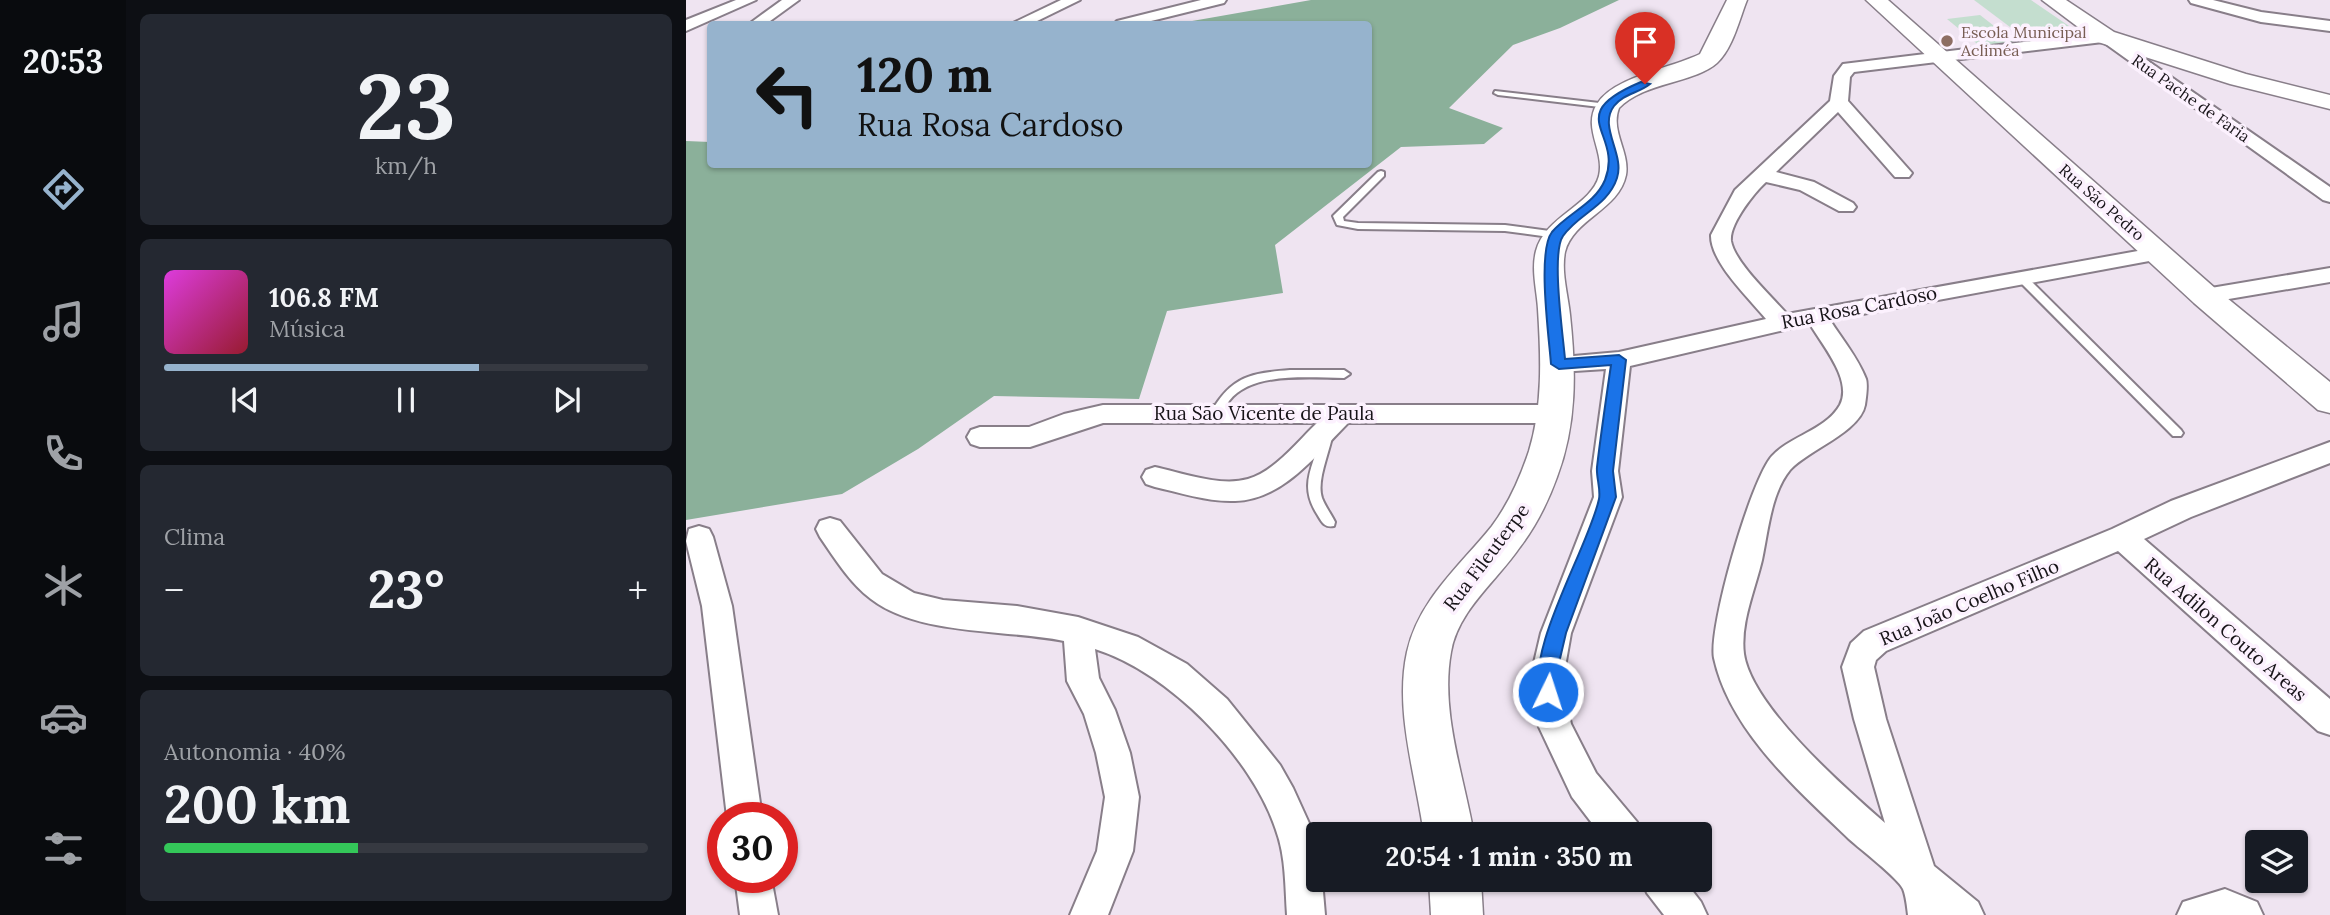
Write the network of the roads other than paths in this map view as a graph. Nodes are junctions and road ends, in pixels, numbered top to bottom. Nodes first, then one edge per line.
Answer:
1 (749, 0) edge
2 (792, 0) edge
3 (1073, 0) edge
4 (1219, 0) edge
5 (1737, 0) edge
6 (1876, 0) edge
7 (2052, 0) edge
8 (2196, 0) edge
9 (760, 21) edge
10 (1026, 21) edge
11 (1134, 21) edge
12 (686, 26) edge
13 (2330, 26) edge
14 (2106, 37) junction
15 (1940, 56) junction
16 (1498, 93) dead end
17 (1839, 102) junction
18 (2330, 102) edge
19 (1608, 106) junction
20 (1902, 173) dead end
21 (1381, 174) dead end
22 (1763, 175) junction
23 (2330, 197) edge
24 (1846, 207) dead end
25 (1557, 235) junction
26 (2160, 253) junction
27 (2330, 275) edge
28 (2021, 277) junction
29 (2205, 296) junction
30 (1816, 315) junction
31 (1781, 322) junction
32 (1619, 360) junction
33 (1559, 364) junction
34 (1344, 374) dead end
35 (2330, 401) edge
36 (1217, 412) junction
37 (1553, 414) junction
38 (1335, 421) junction
39 (2177, 433) dead end
40 (980, 437) dead end
41 (2330, 452) edge
42 (1155, 477) dead end
43 (1329, 522) dead end
44 (830, 529) dead end
45 (699, 537) dead end
46 (2122, 537) junction
47 (1078, 631) junction
48 (2330, 720) edge
49 (743, 802) edge
50 (1447, 822) edge
51 (1614, 822) edge
52 (1919, 877) junction
53 (1456, 892) edge
54 (1670, 892) edge
55 (756, 893) edge
56 (759, 915) edge
57 (1089, 915) edge
58 (1306, 915) edge
59 (1457, 915) edge
60 (1688, 915) edge
61 (1927, 915) edge
62 (1965, 915) edge
63 (2196, 915) edge
64 (2244, 915) edge

1 - 12 street
2 - 9 street
3 - 10 street
4 - 11 street
5 - 19 main road
6 - 15 main road, Rua São Pedro
7 - 14 main road, Rua Pache de Faria
8 - 13 street
14 - 15 street
14 - 18 main road
14 - 23 street, Rua Pache de Faria
15 - 17 street
15 - 26 main road, Rua São Pedro
16 - 19 lane
17 - 20 street
17 - 22 street
19 - 25 main road
21 - 25 lane
22 - 24 street
22 - 31 street
25 - 33 main road, Rua Fileuterpe
26 - 28 street, Rua Rosa Cardoso
26 - 29 main road, Rua São Pedro
27 - 29 street
28 - 30 street, Rua Rosa Cardoso
28 - 39 lane
29 - 35 main road, Rua São Pedro
30 - 31 street, Rua Rosa Cardoso
30 - 52 street
31 - 32 street, Rua Rosa Cardoso
32 - 33 street, Rua Rosa Cardoso
32 - 51 street
33 - 37 main road, Rua Fileuterpe
34 - 36 lane
36 - 38 street, Rua São Vicente de Paula
36 - 40 street, Rua São Vicente de Paula
37 - 38 street, Rua São Vicente de Paula
37 - 50 main road, Rua Fileuterpe
38 - 42 street
38 - 43 lane
41 - 46 street, Rua João Coelho Filho
44 - 47 street
45 - 49 street
46 - 48 street, Rua Adilon Couto Areas
46 - 52 street, Rua João Coelho Filho
47 - 57 street
47 - 58 street
52 - 61 street, Rua João Coelho Filho
52 - 62 street
53 - 59 main road
54 - 60 street
55 - 56 street
63 - 64 street

